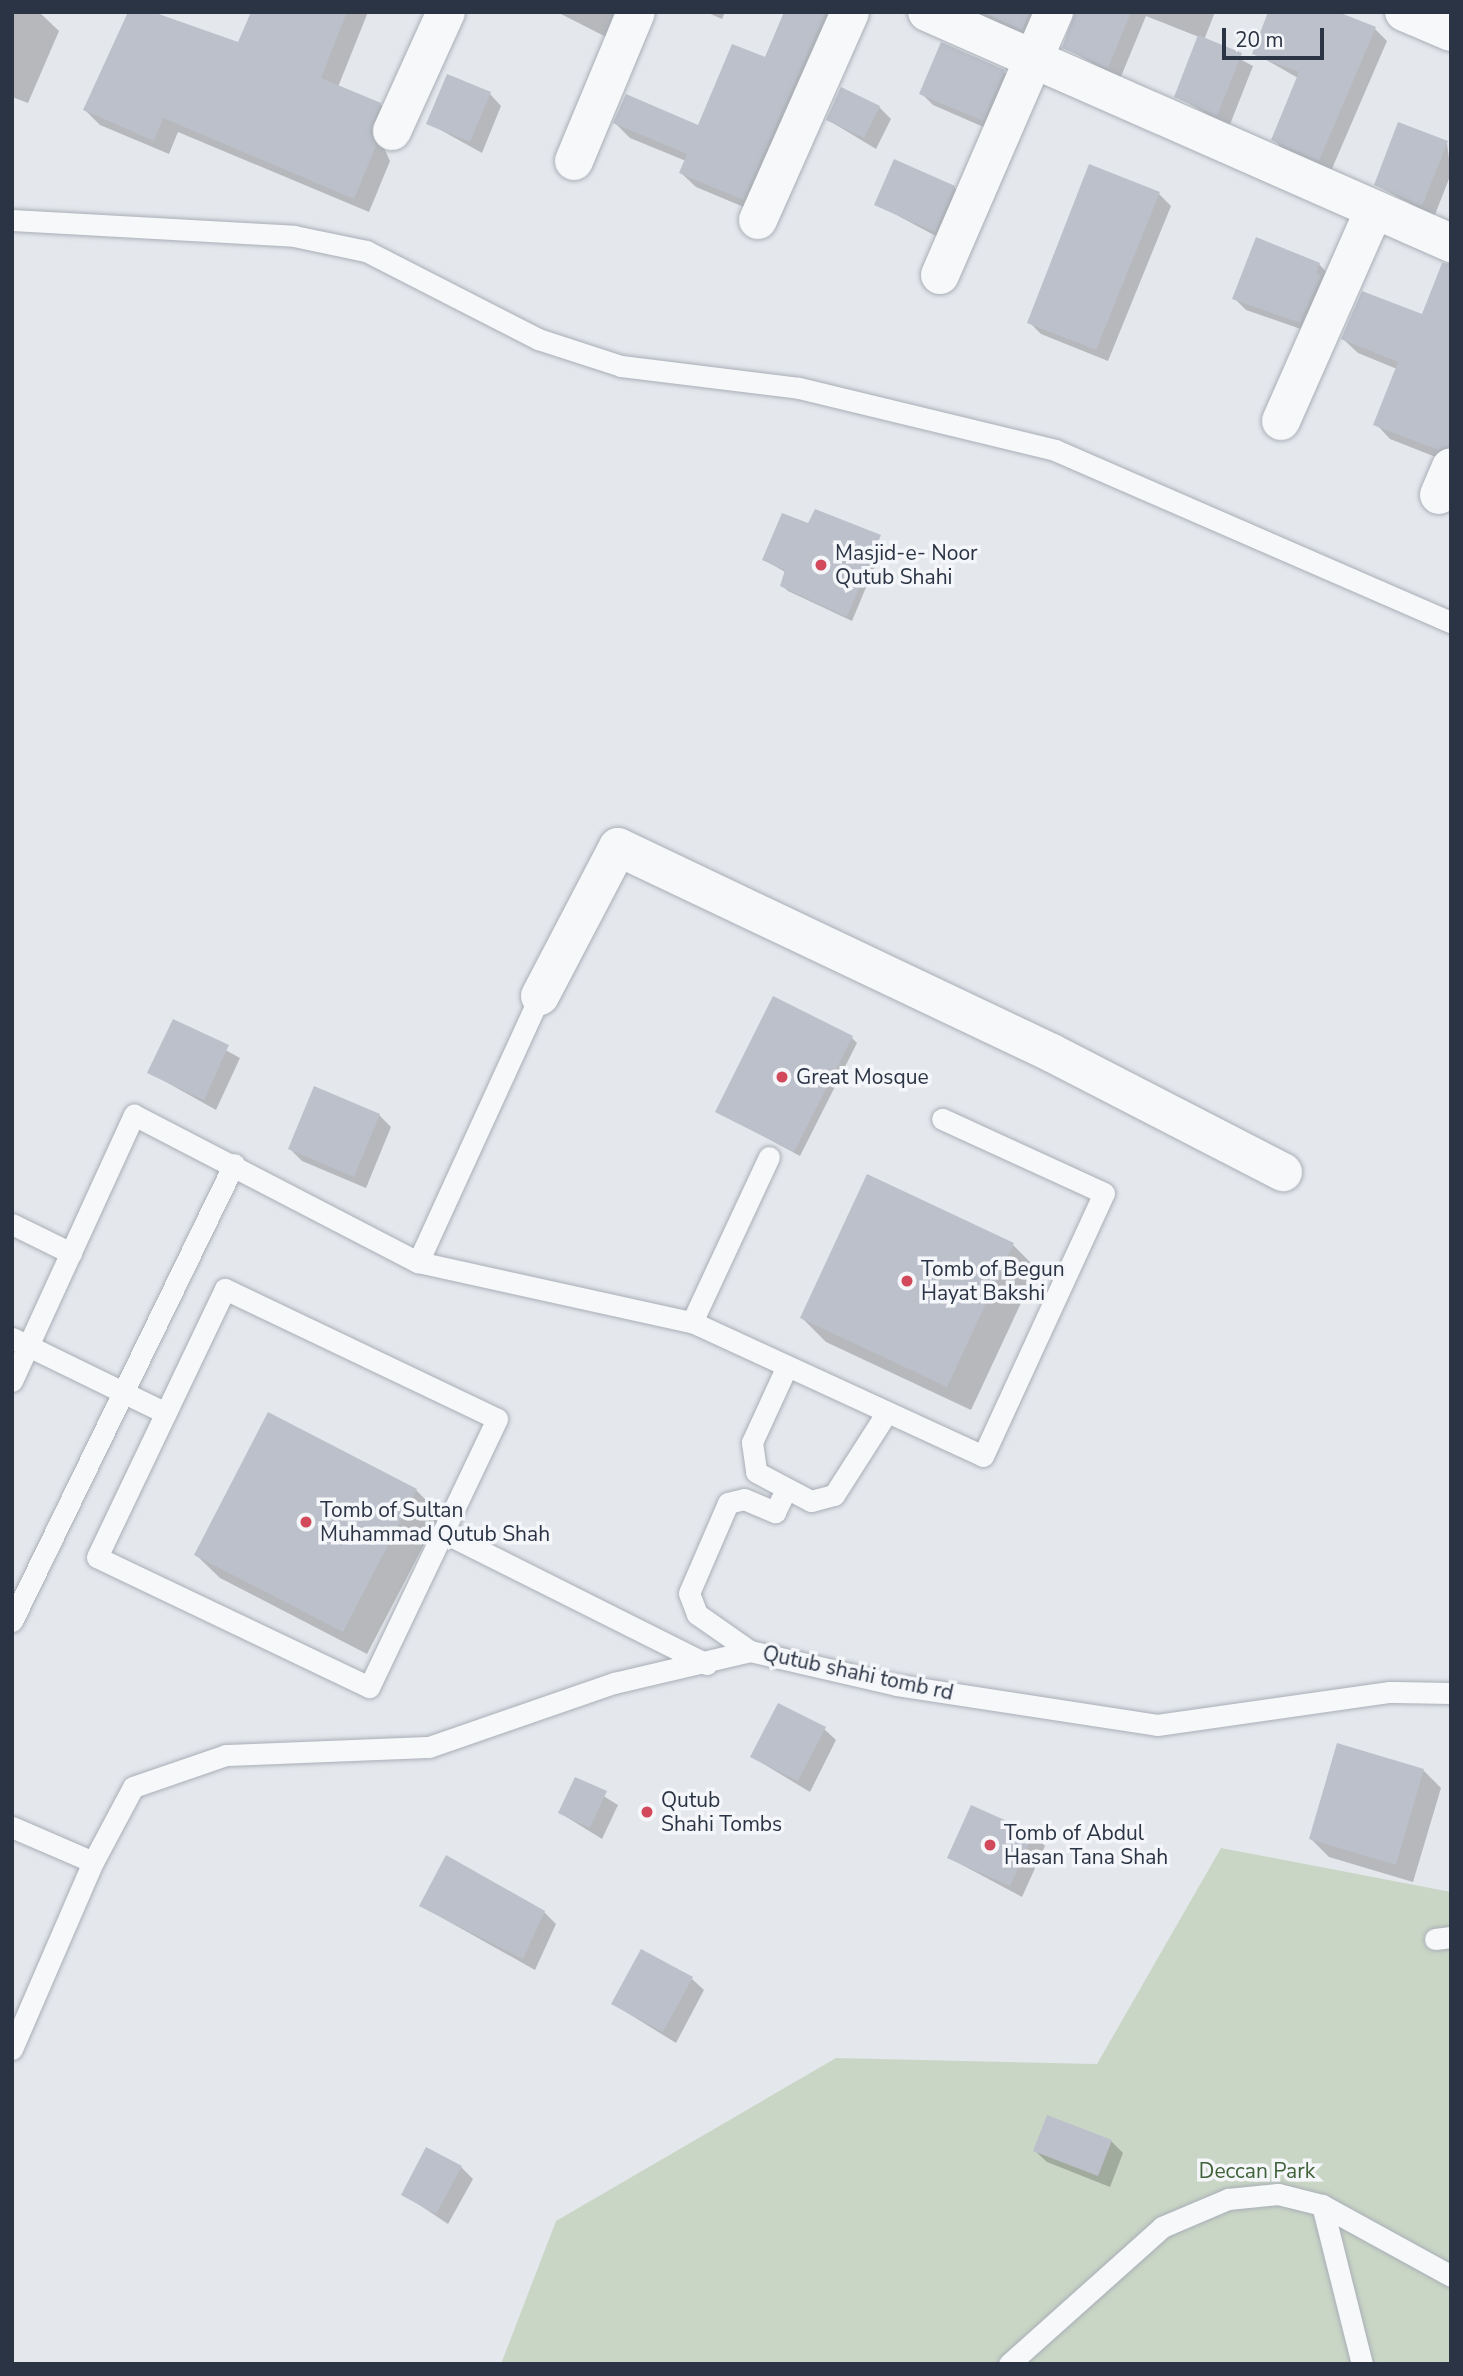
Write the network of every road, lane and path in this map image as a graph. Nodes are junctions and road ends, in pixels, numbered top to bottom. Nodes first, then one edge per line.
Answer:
1 (446, 12) edge
2 (636, 12) edge
3 (850, 12) edge
4 (927, 12) edge
5 (1054, 12) edge
6 (1404, 12) edge
7 (1451, 32) edge
8 (1031, 59) junction
9 (392, 131) dead end
10 (574, 161) dead end
11 (1374, 210) junction
12 (12, 220) edge
13 (758, 220) dead end
14 (1451, 243) edge
15 (940, 275) dead end
16 (1280, 421) dead end
17 (1451, 622) edge
18 (540, 996) joint
19 (942, 1119) dead end
20 (769, 1157) dead end
21 (234, 1164) junction
22 (1283, 1172) dead end
23 (12, 1224) edge
24 (71, 1254) junction
25 (418, 1262) junction
26 (692, 1322) junction
27 (20, 1342) edge
28 (787, 1366) junction
29 (12, 1381) edge
30 (121, 1391) junction
31 (887, 1412) junction
32 (166, 1413) junction
33 (786, 1489) junction
34 (443, 1532) junction
35 (12, 1621) edge
36 (750, 1651) junction
37 (707, 1664) junction
38 (1451, 1693) edge
39 (12, 1827) edge
40 (93, 1862) junction
41 (12, 2049) edge
42 (1322, 2205) junction
43 (1451, 2276) edge
44 (1009, 2364) edge
45 (1362, 2364) edge

1 - 9 street
2 - 10 street
3 - 13 street
4 - 8 street
5 - 8 street
6 - 7 street
8 - 11 street
8 - 15 street
11 - 14 street
11 - 16 street
12 - 17 lane
18 - 22 street
18 - 25 lane
19 - 31 lane
20 - 26 lane
21 - 24 lane
21 - 25 lane
21 - 30 lane
23 - 24 lane
24 - 27 lane
25 - 26 lane
26 - 28 lane
27 - 29 lane
27 - 30 lane
28 - 31 lane
28 - 33 lane
30 - 32 lane
30 - 35 lane
31 - 33 lane
32 - 34 lane
32 - 34 lane
33 - 36 lane
34 - 37 lane
36 - 37 lane, Qutub shahi tomb rd
36 - 38 lane, Qutub shahi tomb rd
37 - 40 lane, Qutub shahi tomb rd
39 - 40 lane
40 - 41 lane, Qutub shahi tomb rd
42 - 43 lane
42 - 44 lane
42 - 45 lane

